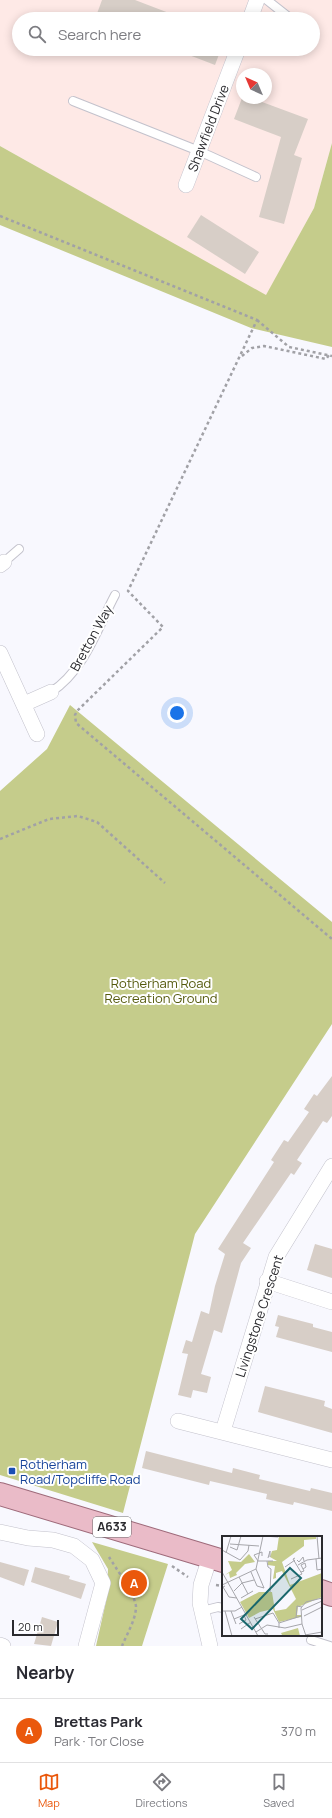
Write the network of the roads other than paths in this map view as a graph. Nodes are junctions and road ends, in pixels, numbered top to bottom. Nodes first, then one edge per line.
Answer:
1 (257, 0) edge
2 (267, 0) edge
3 (253, 12) edge
4 (282, 12) edge
5 (235, 56) edge
6 (74, 101) dead end
7 (199, 150) junction
8 (256, 177) dead end
9 (186, 185) dead end
10 (19, 549) dead end
11 (2, 564) edge
12 (114, 595) dead end
13 (0, 653) edge
14 (51, 692) joint
15 (24, 704) junction
16 (37, 734) dead end
17 (332, 1166) edge
18 (267, 1281) junction
19 (332, 1302) edge
20 (178, 1421) dead end
21 (223, 1431) junction
22 (332, 1460) edge
23 (0, 1494) edge
24 (0, 1532) edge
25 (216, 1559) edge
26 (322, 1591) edge
27 (332, 1595) edge
28 (222, 1608) edge
29 (202, 1611) junction
30 (311, 1640) dead end
31 (0, 1645) edge
32 (4, 1646) edge
33 (86, 1646) edge
34 (210, 1646) edge
35 (330, 1646) edge

1 - 3 street
2 - 4 lane
5 - 7 street, Shawfield Drive
6 - 7 lane
7 - 8 lane
7 - 9 street, Shawfield Drive
10 - 11 lane
12 - 14 lane, Bretton Way
13 - 15 street
14 - 15 street, Bretton Way
15 - 16 street
17 - 18 street, Livingstone Crescent
18 - 19 street
18 - 21 street, Livingstone Crescent
20 - 21 street
21 - 22 street
23 - 25 main road, A633
24 - 33 street
25 - 29 street
26 - 27 main road
28 - 29 lane
29 - 34 street
30 - 35 lane
31 - 32 street

